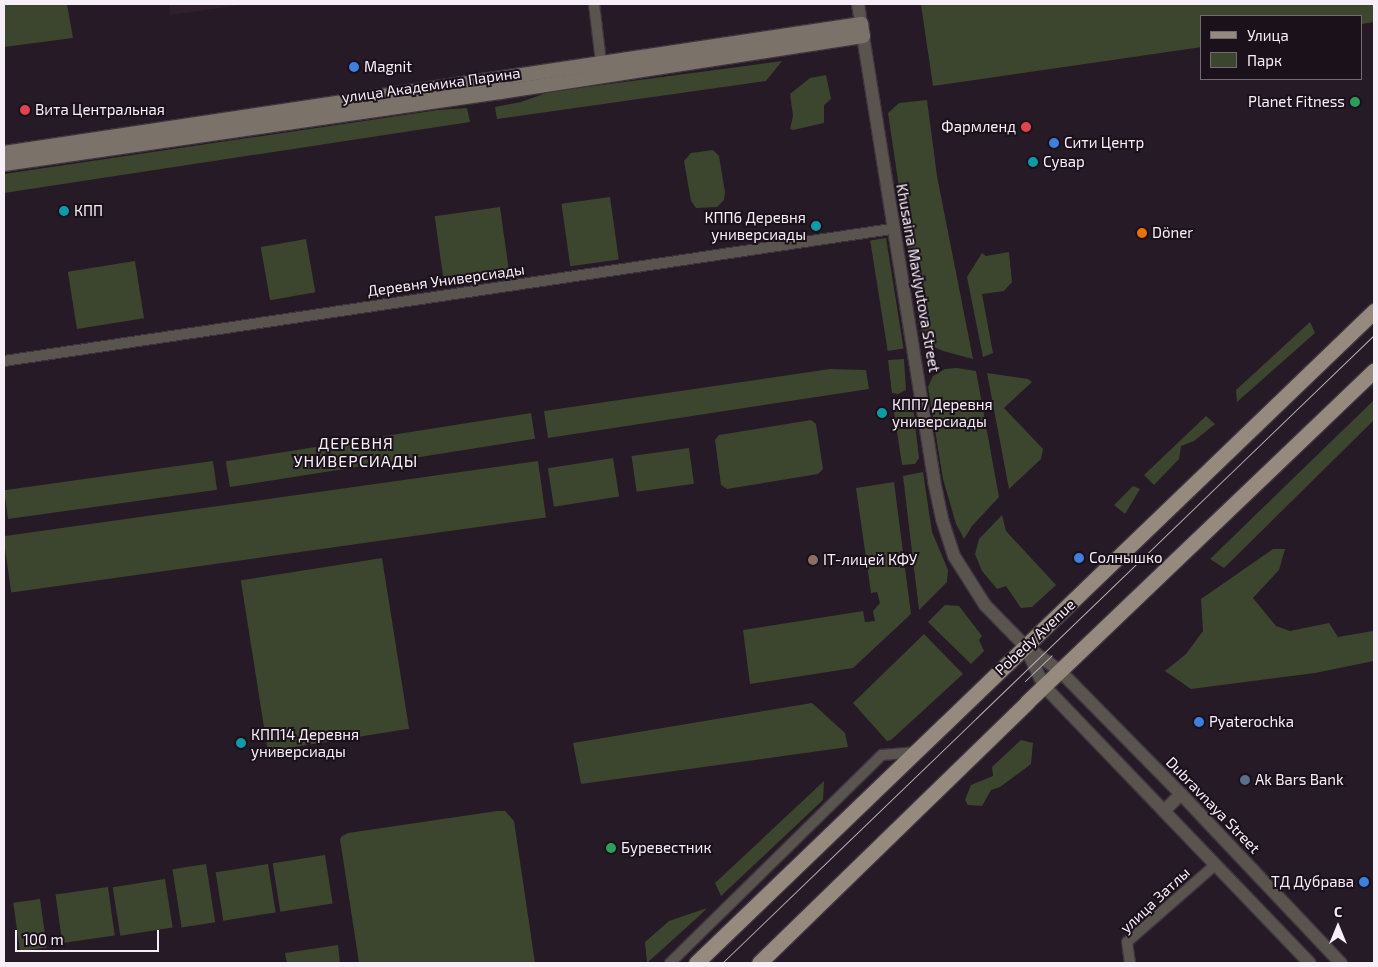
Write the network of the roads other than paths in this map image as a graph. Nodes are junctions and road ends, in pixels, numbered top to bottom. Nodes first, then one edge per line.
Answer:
1 (594, 4) edge
2 (858, 4) edge
3 (862, 30) junction
4 (602, 69) junction
5 (403, 100) junction
6 (4, 153) edge
7 (4, 164) edge
8 (892, 229) junction
9 (1374, 311) edge
10 (4, 361) edge
11 (1374, 370) edge
12 (1024, 646) junction
13 (1060, 671) junction
14 (1044, 686) junction
15 (914, 752) junction
16 (1181, 794) junction
17 (1164, 811) junction
18 (1215, 865) junction
19 (670, 963) edge
20 (696, 963) edge
21 (760, 963) edge
22 (1130, 963) edge
23 (1310, 963) edge
24 (1341, 963) edge

1 - 4 street
2 - 3 street, Khusaina Mavlyutova Street
3 - 4 main road, улица Академика Парина
3 - 8 street, Khusaina Mavlyutova Street
4 - 5 main road, улица Академика Парина
5 - 6 main road, улица Академика Парина
5 - 7 main road, улица Академика Парина
8 - 10 street, Деревня Универсиады
8 - 12 street, Khusaina Mavlyutova Street
9 - 12 main road, Pobedy Avenue
11 - 13 main road
12 - 13 street, Dubravnaya Street
12 - 14 street
12 - 15 main road, Pobedy Avenue
13 - 14 main road
13 - 16 street, Dubravnaya Street
14 - 17 street
14 - 21 main road
15 - 19 street
15 - 20 main road, Pobedy Avenue
16 - 17 street
16 - 24 street, Dubravnaya Street
17 - 18 street
18 - 22 street, улица Затлы
18 - 23 street

